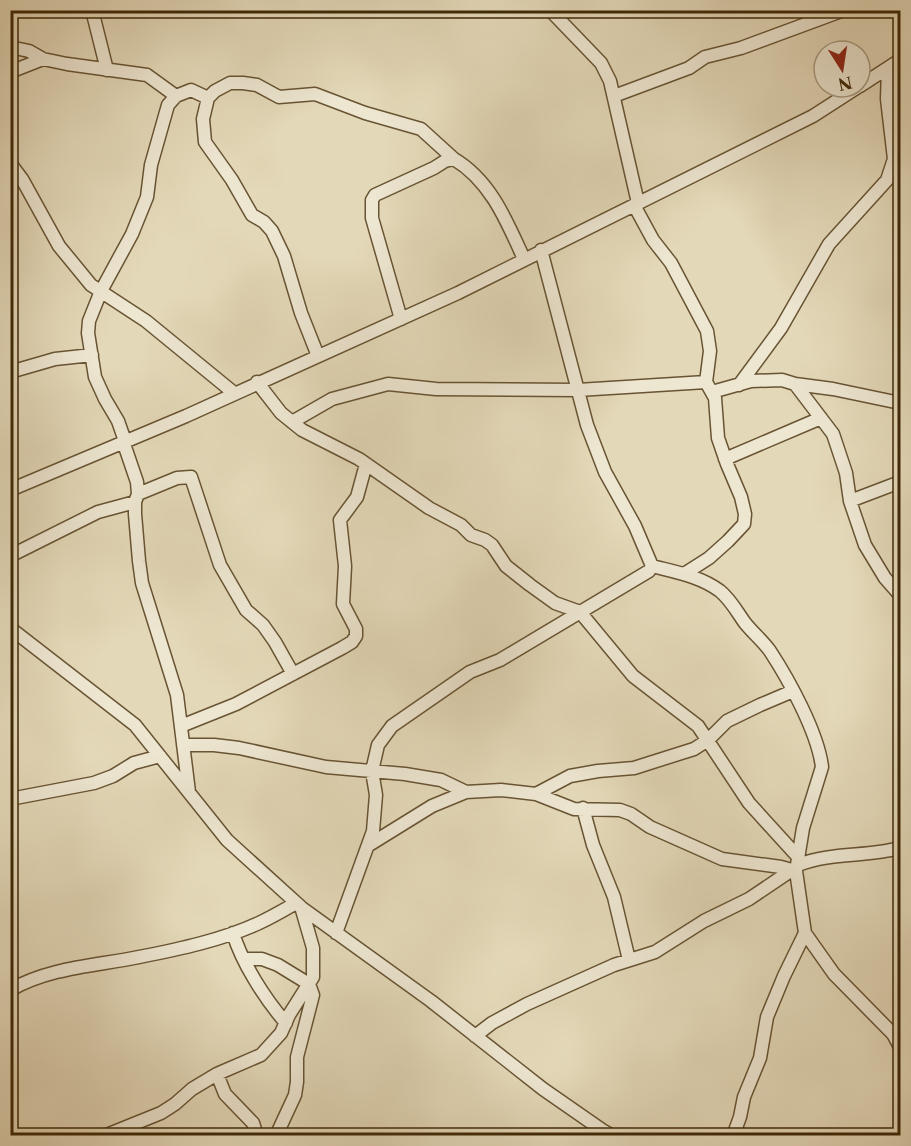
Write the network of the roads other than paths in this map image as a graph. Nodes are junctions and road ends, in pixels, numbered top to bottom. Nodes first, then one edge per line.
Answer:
1 (92, 10) edge
2 (550, 10) edge
3 (844, 10) edge
4 (10, 47) edge
5 (43, 58) junction
6 (900, 60) edge
7 (888, 68) junction
8 (107, 70) junction
9 (10, 72) edge
10 (872, 78) edge
11 (176, 96) junction
12 (614, 96) junction
13 (208, 98) junction
14 (839, 99) edge
15 (896, 134) edge
16 (454, 159) junction
17 (10, 163) edge
18 (636, 204) junction
19 (541, 250) junction
20 (524, 259) junction
21 (101, 291) junction
22 (401, 319) junction
23 (92, 355) junction
24 (318, 356) junction
25 (10, 372) edge
26 (257, 382) junction
27 (739, 384) junction
28 (795, 384) junction
29 (709, 387) junction
30 (578, 390) junction
31 (234, 393) junction
32 (900, 403) edge
33 (821, 418) junction
34 (292, 422) junction
35 (124, 441) junction
36 (725, 459) junction
37 (366, 464) junction
38 (900, 482) edge
39 (10, 490) edge
40 (137, 498) junction
41 (850, 501) junction
42 (10, 556) edge
43 (652, 566) junction
44 (684, 574) junction
45 (900, 595) edge
46 (580, 612) junction
47 (10, 628) edge
48 (293, 674) junction
49 (793, 692) junction
50 (181, 726) junction
51 (708, 740) junction
52 (183, 745) junction
53 (160, 756) junction
54 (372, 771) junction
55 (466, 792) junction
56 (190, 793) junction
57 (536, 794) junction
58 (10, 799) edge
59 (584, 808) junction
60 (900, 841) edge
61 (369, 845) junction
62 (896, 849) edge
63 (796, 866) junction
64 (299, 906) junction
65 (233, 933) junction
66 (336, 933) junction
67 (805, 933) junction
68 (244, 959) junction
69 (629, 960) junction
70 (309, 984) junction
71 (10, 990) edge
72 (286, 1023) junction
73 (475, 1036) junction
74 (900, 1047) edge
75 (217, 1074) junction
76 (104, 1136) edge
77 (257, 1136) edge
78 (276, 1136) edge
79 (613, 1136) edge
80 (733, 1136) edge

1 - 8 street
2 - 12 street
3 - 12 street
4 - 5 street
5 - 8 street
5 - 9 street
6 - 7 street
7 - 10 street
7 - 15 street
8 - 11 street
11 - 13 street
11 - 21 street
12 - 18 street
13 - 16 street
13 - 24 street
14 - 18 street
15 - 27 street
16 - 20 street
16 - 22 street
17 - 21 street
18 - 19 street
18 - 29 street
19 - 20 street
19 - 30 street
20 - 22 street
21 - 23 street
21 - 31 street
22 - 24 street
23 - 25 street
23 - 35 street
24 - 26 street
26 - 31 street
26 - 34 street
27 - 28 street
27 - 29 street
28 - 32 street
28 - 33 street
29 - 30 street
29 - 36 street
30 - 34 street
30 - 43 street
31 - 35 street
33 - 36 street
33 - 41 street
34 - 37 street
35 - 39 street
35 - 40 street
36 - 44 street
37 - 46 street
37 - 48 street
38 - 41 street
40 - 42 street
40 - 48 street
40 - 50 street
41 - 45 street
43 - 44 street
43 - 46 street
44 - 49 street
46 - 51 street
46 - 54 street
47 - 53 street
48 - 50 street
49 - 51 street
49 - 63 street
50 - 52 street
51 - 57 street
51 - 63 street
52 - 54 street
52 - 56 street
53 - 56 street
53 - 58 street
54 - 55 street
54 - 61 street
55 - 57 street
55 - 61 street
56 - 64 street
57 - 59 street
59 - 63 street
59 - 69 street
60 - 62 street
61 - 66 street
62 - 63 street
63 - 67 street
63 - 69 street
64 - 65 street
64 - 66 street
64 - 70 street
65 - 68 street
65 - 71 street
66 - 73 street
67 - 74 street
67 - 80 street
68 - 70 street
68 - 72 street
69 - 73 street
70 - 72 street
70 - 78 street
72 - 75 street
73 - 79 street
75 - 76 street
75 - 77 street

